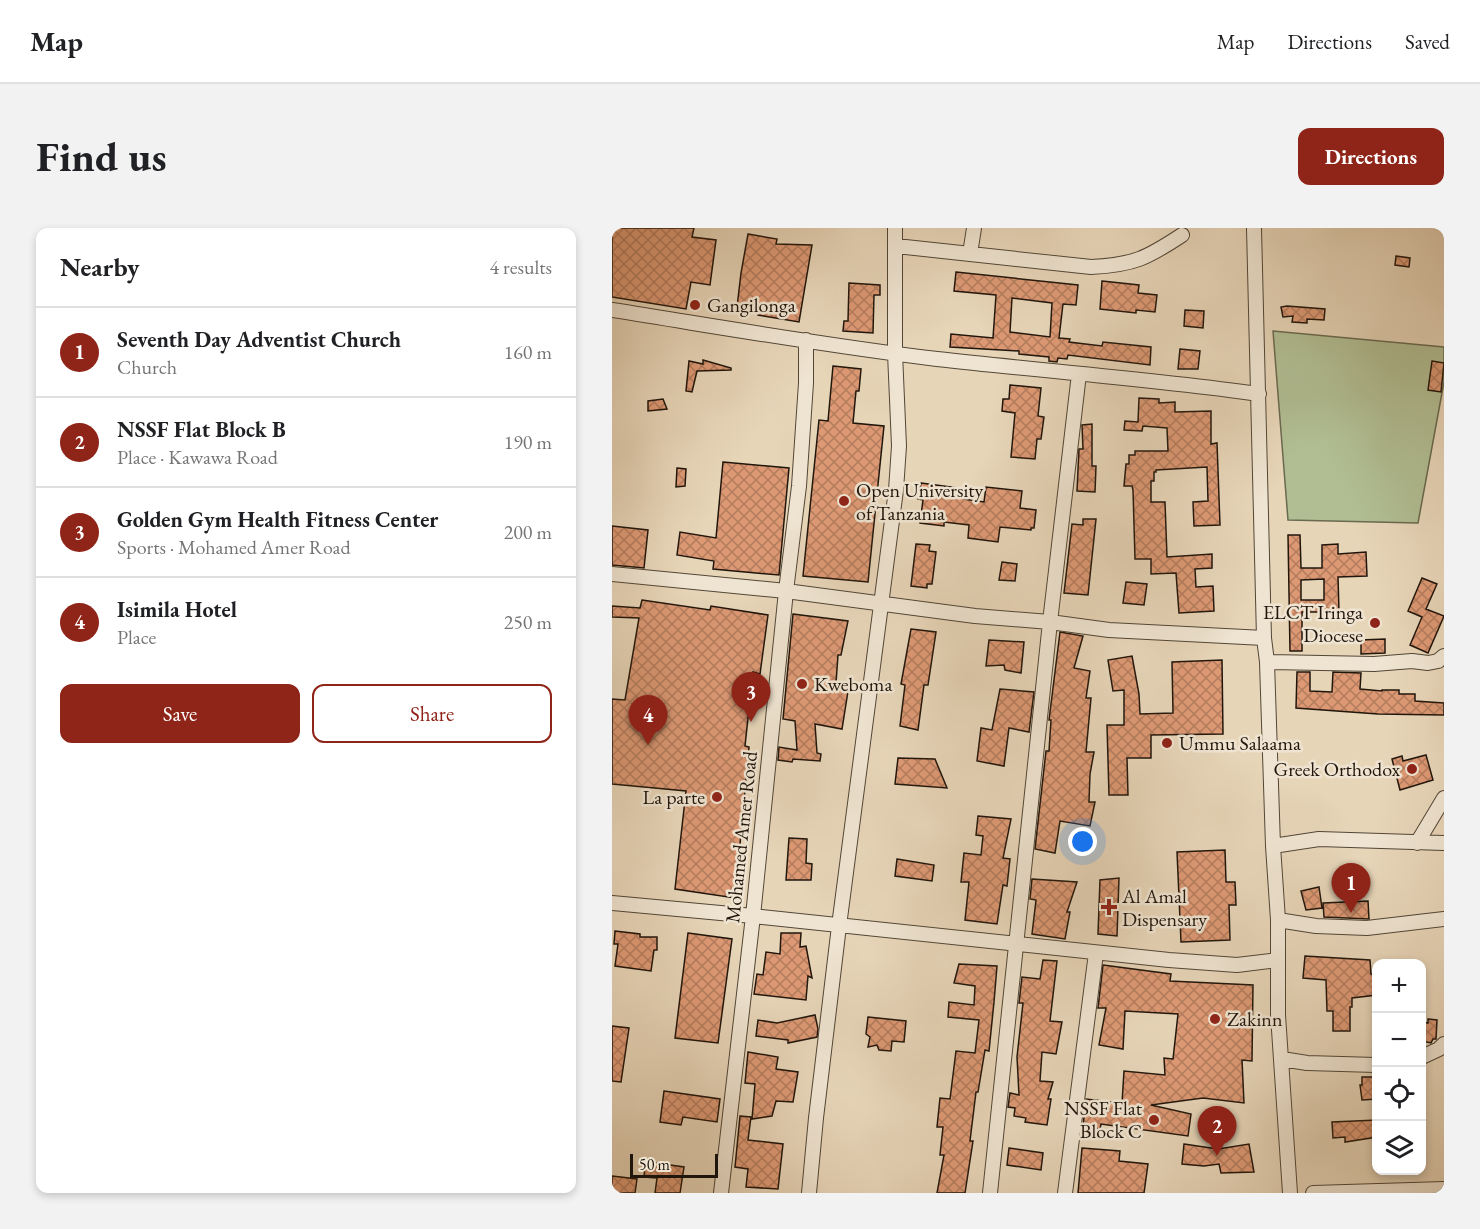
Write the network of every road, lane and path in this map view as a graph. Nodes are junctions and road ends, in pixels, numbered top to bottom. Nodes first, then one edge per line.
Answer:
1 (895, 228) edge
2 (974, 228) edge
3 (1254, 228) edge
4 (1182, 235) dead end
5 (896, 246) junction
6 (970, 254) junction
7 (612, 310) edge
8 (806, 340) junction
9 (895, 353) junction
10 (1078, 374) junction
11 (1259, 394) junction
12 (612, 574) edge
13 (786, 591) junction
14 (881, 603) junction
15 (1050, 622) junction
16 (1264, 638) junction
17 (1444, 656) edge
18 (1267, 662) junction
19 (1444, 798) edge
20 (1417, 843) junction
21 (1444, 843) edge
22 (1273, 846) junction
23 (612, 903) edge
24 (753, 916) junction
25 (1444, 919) edge
26 (1278, 920) junction
27 (839, 926) junction
28 (1016, 943) junction
29 (1096, 953) junction
30 (1278, 960) junction
31 (1444, 1044) edge
32 (1426, 1055) edge
33 (1282, 1059) junction
34 (1372, 1065) edge
35 (1444, 1189) edge
36 (721, 1193) edge
37 (809, 1193) edge
38 (990, 1193) edge
39 (1065, 1193) edge
40 (1290, 1193) edge
41 (1312, 1193) edge

1 - 5 street
2 - 6 street
3 - 11 street
4 - 6 street
5 - 6 street
5 - 9 street
7 - 8 street
8 - 9 street
8 - 13 street, Mohamed Amer Road
9 - 10 street
9 - 14 street
10 - 11 street
10 - 15 street
11 - 16 street
12 - 13 street
13 - 14 street
13 - 24 street, Mohamed Amer Road
14 - 15 street
14 - 27 street
15 - 16 street
15 - 28 street
16 - 18 street
17 - 18 street
18 - 22 street
19 - 20 street
20 - 21 street
20 - 22 street
22 - 26 street
23 - 24 street
24 - 27 street
24 - 36 street, Mohamed Amer Road
25 - 26 street
26 - 30 street
27 - 28 street
27 - 37 street
28 - 29 street
28 - 38 street
29 - 30 street
29 - 39 street
30 - 33 street
31 - 32 street
33 - 34 street
33 - 40 street
35 - 41 street

